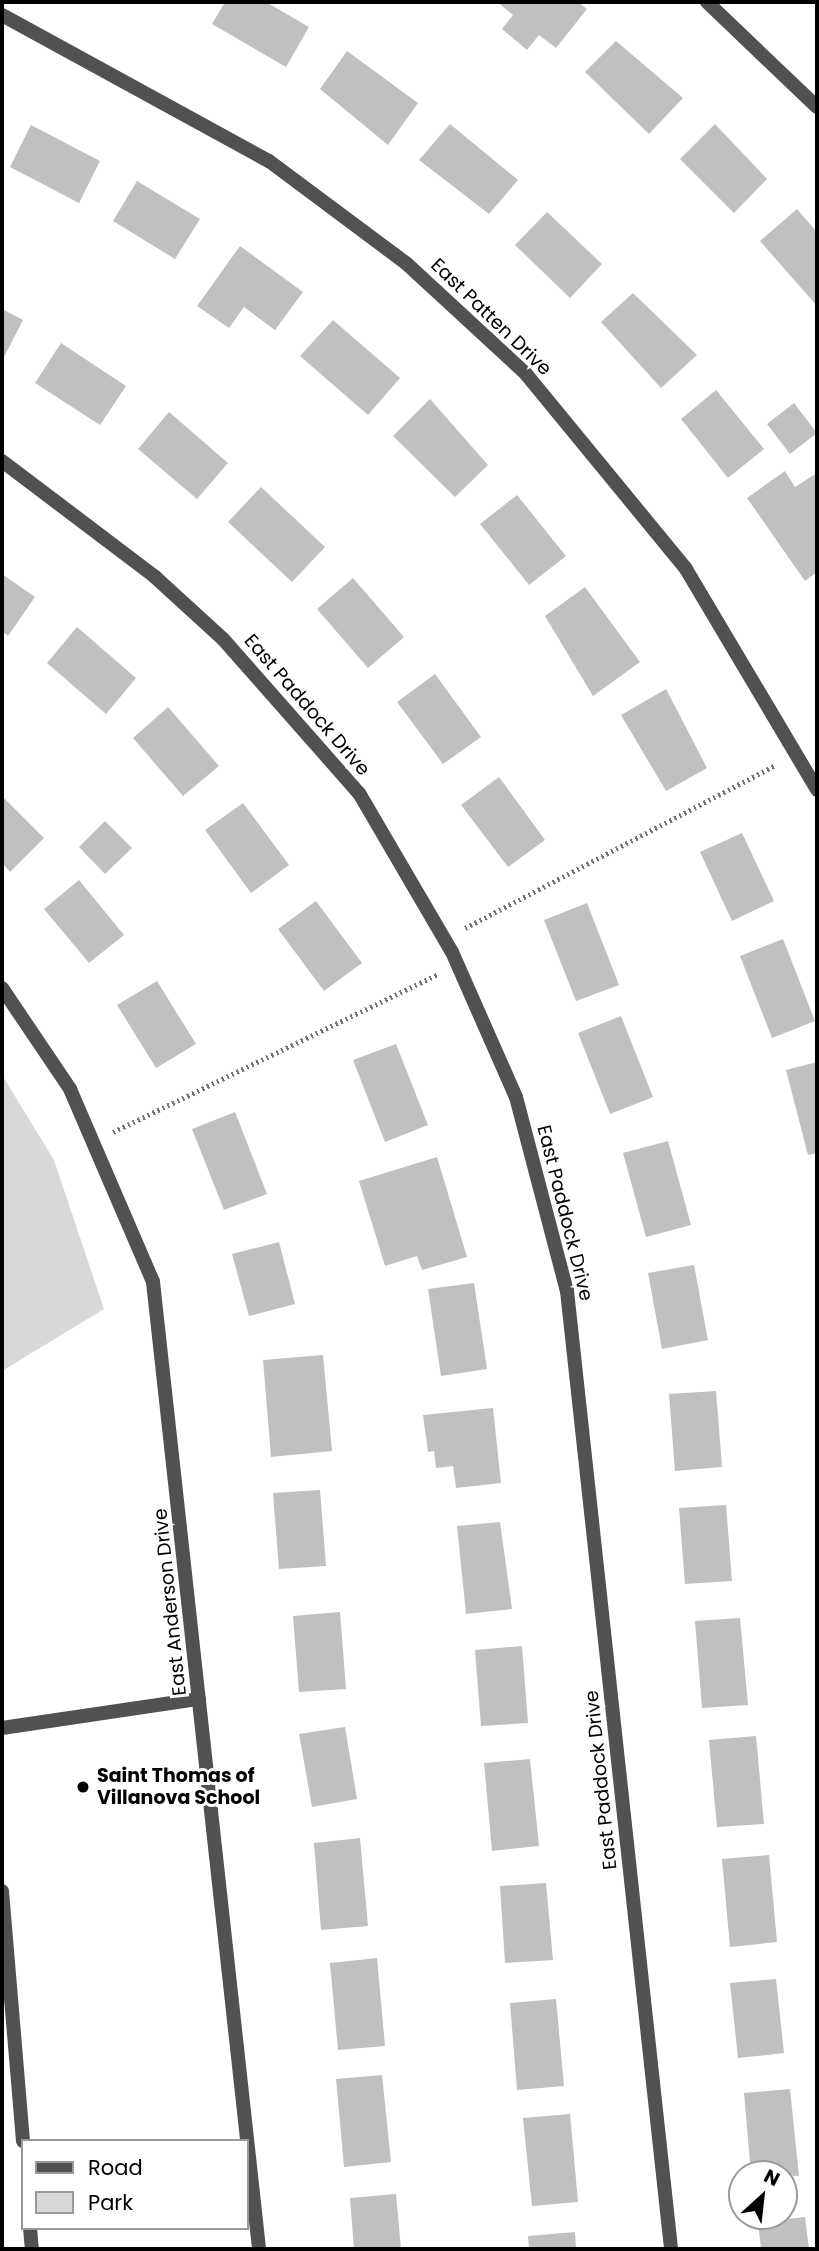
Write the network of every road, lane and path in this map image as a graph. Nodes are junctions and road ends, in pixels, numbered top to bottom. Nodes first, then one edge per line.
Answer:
1 (6, 2) edge
2 (707, 2) edge
3 (2, 12) edge
4 (817, 107) edge
5 (2, 461) edge
6 (817, 790) edge
7 (2, 988) edge
8 (199, 1699) junction
9 (2, 1728) edge
10 (2, 1891) edge
11 (23, 2139) edge
12 (247, 2139) edge
13 (248, 2148) edge
14 (30, 2230) edge
15 (32, 2249) edge
16 (259, 2249) edge
17 (671, 2249) edge

1 - 3 street
2 - 4 street
3 - 6 street, East Patten Drive
5 - 17 street, East Paddock Drive
7 - 8 street, East Anderson Drive
8 - 9 street
8 - 12 street, East Anderson Drive
10 - 11 street
13 - 16 street, East Anderson Drive
14 - 15 street

